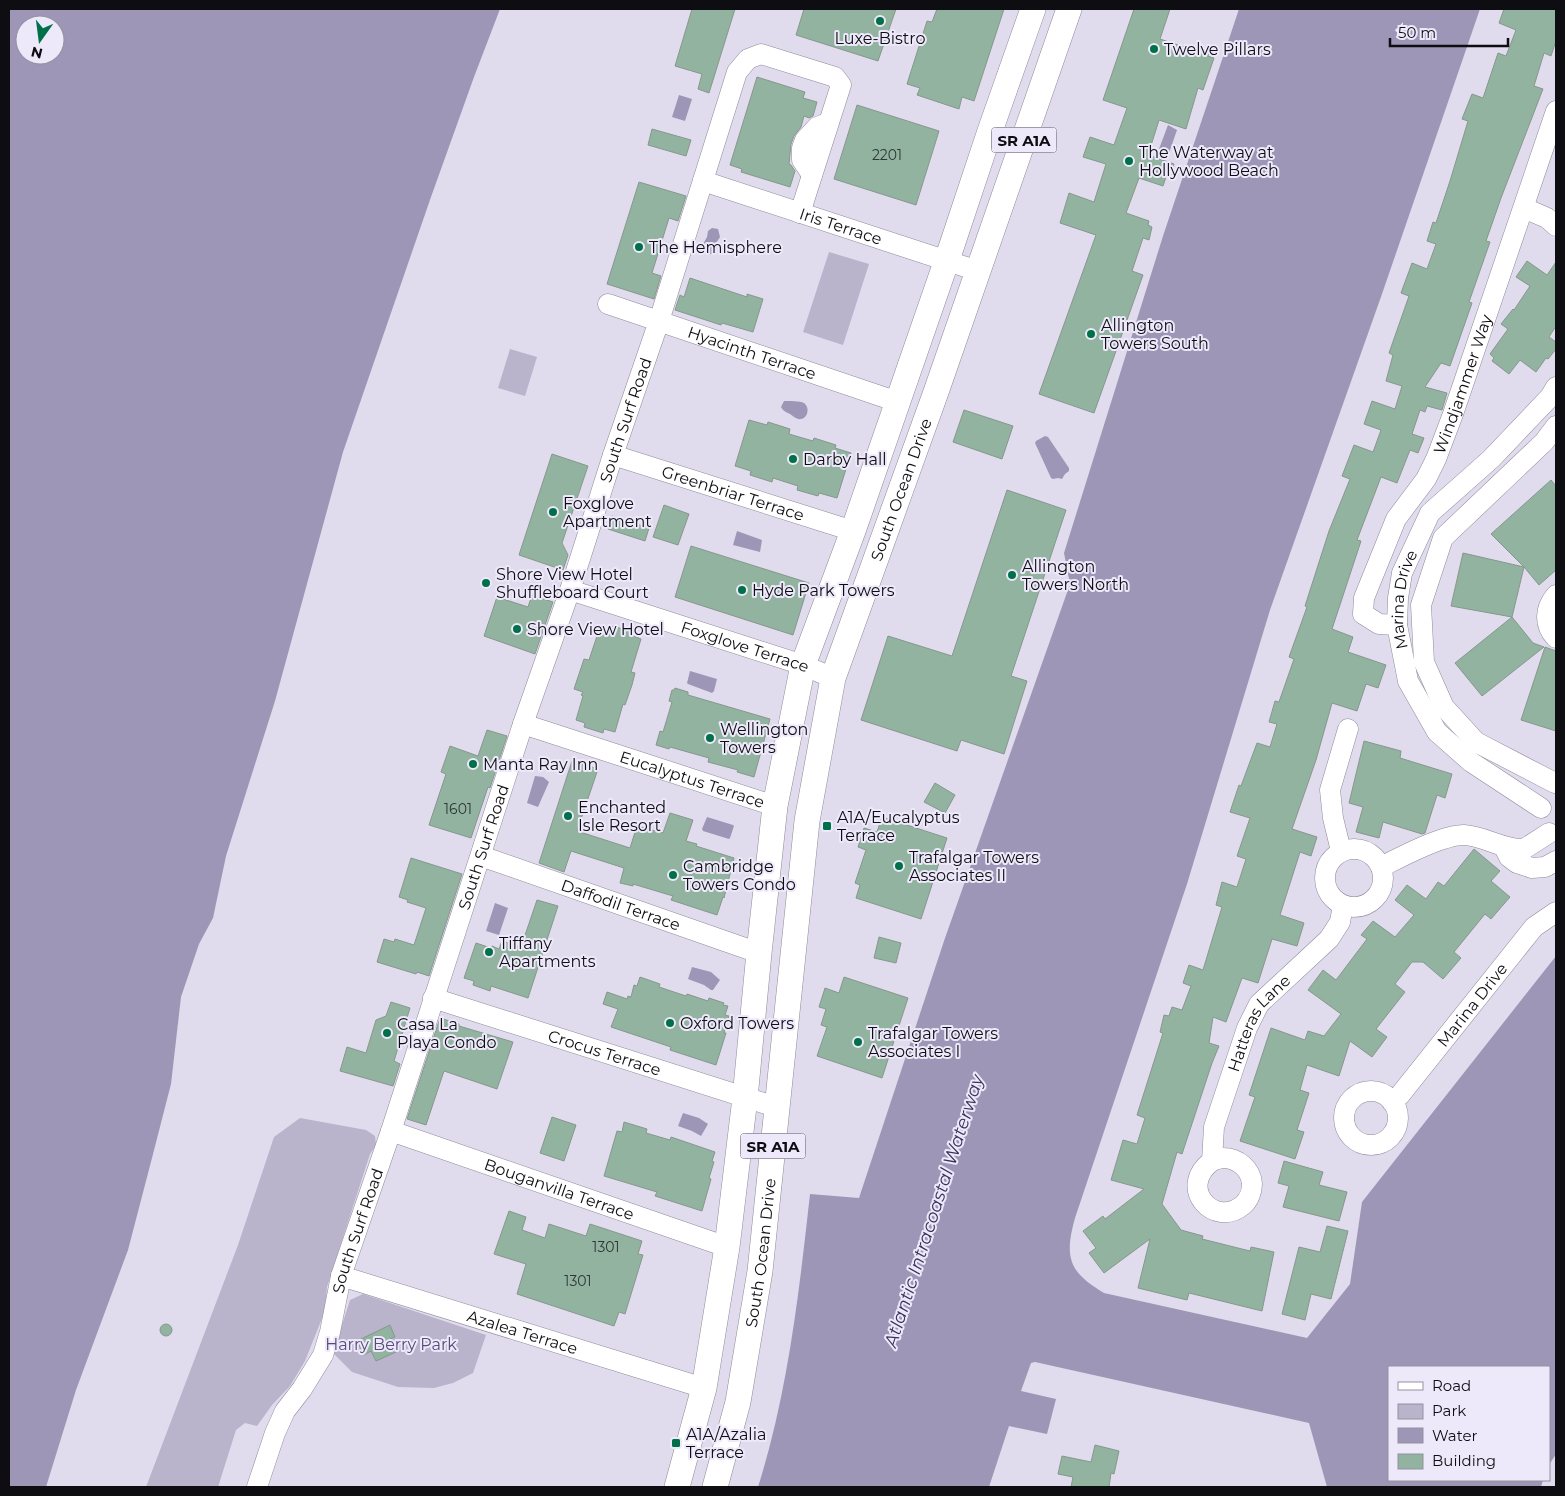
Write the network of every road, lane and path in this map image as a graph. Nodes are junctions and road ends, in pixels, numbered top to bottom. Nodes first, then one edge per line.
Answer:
1 (1033, 9) edge
2 (1069, 9) edge
3 (1556, 111) edge
4 (703, 181) junction
5 (1524, 208) junction
6 (800, 213) junction
7 (1556, 226) edge
8 (947, 261) junction
9 (978, 271) junction
10 (608, 304) dead end
11 (659, 321) junction
12 (1556, 387) edge
13 (898, 402) junction
14 (1556, 426) edge
15 (613, 455) junction
16 (854, 531) junction
17 (570, 590) junction
18 (1556, 596) edge
19 (1397, 625) junction
20 (1556, 638) edge
21 (803, 665) junction
22 (834, 678) junction
23 (523, 724) junction
24 (1348, 729) dead end
25 (1556, 783) edge
26 (775, 806) junction
27 (1541, 808) junction
28 (1552, 835) edge
29 (1504, 847) junction
30 (1341, 851) junction
31 (481, 856) junction
32 (1556, 860) edge
33 (1381, 867) junction
34 (1343, 905) junction
35 (1556, 912) edge
36 (759, 952) junction
37 (434, 998) junction
38 (746, 1098) junction
39 (1392, 1102) dead end
40 (776, 1108) junction
41 (391, 1131) junction
42 (1212, 1161) dead end
43 (727, 1247) junction
44 (341, 1276) junction
45 (704, 1388) junction
46 (716, 1483) edge
47 (257, 1487) edge
48 (677, 1487) edge

1 - 8 main road, South Ocean Drive / SR A1A
2 - 9 main road, South Ocean Drive / SR A1A
3 - 5 street, Windjammer Way
4 - 6 street, Iris Terrace
4 - 6 street, South Surf Road
4 - 11 street, South Surf Road
5 - 7 street
5 - 19 street, Windjammer Way
6 - 8 street, Iris Terrace
8 - 9 street, Iris Terrace
8 - 13 main road, South Ocean Drive / SR A1A
9 - 22 main road, South Ocean Drive / SR A1A
10 - 11 street, Hyacinth Terrace
11 - 13 street, Hyacinth Terrace
11 - 15 street, South Surf Road
12 - 19 street, Marina Drive
13 - 16 main road, South Ocean Drive / SR A1A
14 - 25 street, Marina Drive
15 - 16 street, Greenbriar Terrace
15 - 17 street, South Surf Road
16 - 21 main road, South Ocean Drive / SR A1A
17 - 21 street, Foxglove Terrace
17 - 23 street, South Surf Road
18 - 20 street
19 - 27 street, Marina Drive
21 - 22 street, Foxglove Terrace
21 - 26 main road, South Ocean Drive / SR A1A
22 - 40 main road, South Ocean Drive / SR A1A
23 - 26 street, Eucalyptus Terrace
23 - 31 street, South Surf Road
24 - 30 street
25 - 27 street, Marina Drive
26 - 36 main road, South Ocean Drive / SR A1A
27 - 28 street
28 - 29 street
29 - 32 street
29 - 33 street
30 - 33 street
30 - 34 street
31 - 36 street, Daffodil Terrace
31 - 37 street, South Surf Road
33 - 34 street
34 - 42 street, Hatteras Lane
35 - 39 street, Marina Drive
36 - 38 main road, South Ocean Drive / SR A1A
37 - 38 street, Crocus Terrace
37 - 41 street, South Surf Road
38 - 40 street, Crocus Terrace
38 - 43 main road, South Ocean Drive / SR A1A
40 - 46 main road, South Ocean Drive / SR A1A
41 - 43 street, Bouganvilla Terrace
41 - 44 street, South Surf Road
43 - 45 main road, South Ocean Drive / SR A1A
44 - 45 street, Azalea Terrace
44 - 47 street, South Surf Road
45 - 46 main road
45 - 48 main road, South Ocean Drive / SR A1A

